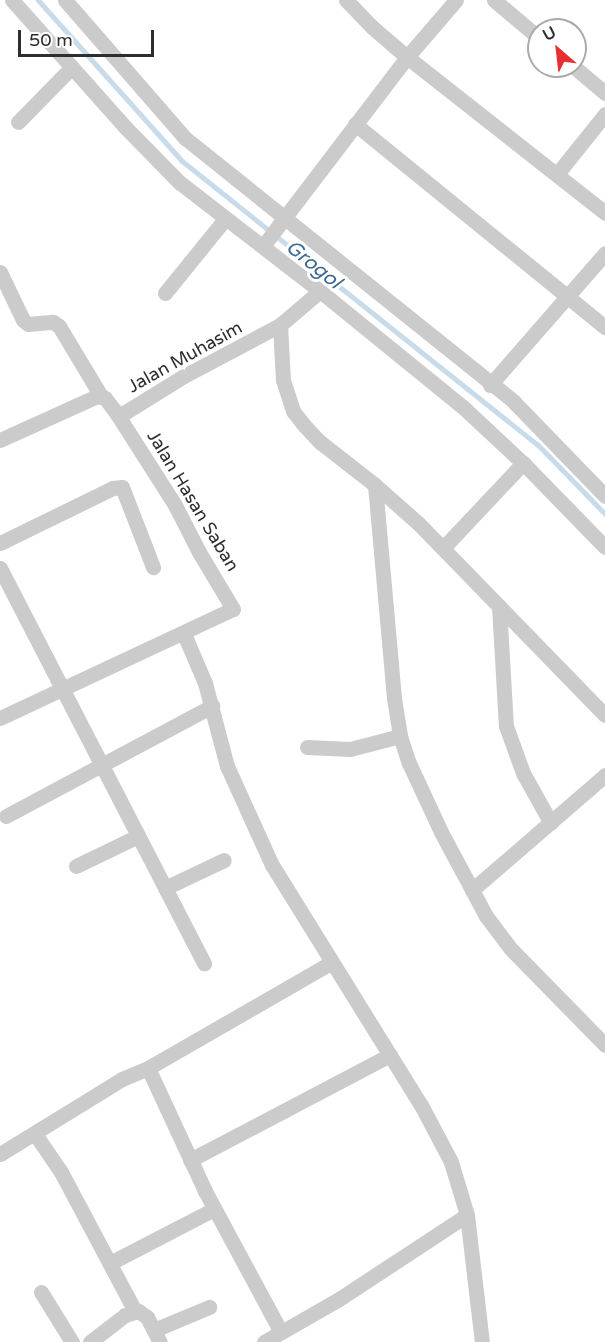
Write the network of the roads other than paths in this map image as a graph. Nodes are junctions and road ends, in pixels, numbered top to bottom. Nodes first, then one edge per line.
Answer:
1 (12, 0) edge
2 (65, 0) edge
3 (346, 0) edge
4 (456, 0) edge
5 (494, 0) edge
6 (527, 28) edge
7 (407, 57) junction
8 (72, 67) junction
9 (587, 78) edge
10 (605, 93) edge
11 (605, 114) edge
12 (18, 122) dead end
13 (355, 124) junction
14 (557, 174) junction
15 (605, 213) edge
16 (225, 219) junction
17 (285, 219) junction
18 (266, 242) junction
19 (605, 254) edge
20 (0, 272) edge
21 (320, 291) junction
22 (165, 293) dead end
23 (569, 297) junction
24 (280, 325) junction
25 (605, 327) edge
26 (490, 384) junction
27 (101, 396) junction
28 (117, 414) junction
29 (0, 440) edge
30 (523, 463) junction
31 (375, 485) junction
32 (605, 496) edge
33 (0, 543) edge
34 (605, 547) edge
35 (443, 548) junction
36 (153, 567) dead end
37 (0, 568) edge
38 (499, 606) junction
39 (184, 634) junction
40 (62, 690) junction
41 (212, 706) junction
42 (605, 715) edge
43 (0, 718) edge
44 (400, 736) junction
45 (307, 747) dead end
46 (102, 766) junction
47 (605, 776) edge
48 (6, 816) dead end
49 (551, 824) junction
50 (138, 836) junction
51 (224, 860) dead end
52 (76, 866) dead end
53 (165, 888) junction
54 (472, 890) junction
55 (332, 962) junction
56 (204, 963) dead end
57 (605, 1045) edge
58 (390, 1055) junction
59 (148, 1068) junction
60 (35, 1134) junction
61 (0, 1154) edge
62 (190, 1160) junction
63 (214, 1209) junction
64 (467, 1215) junction
65 (110, 1263) junction
66 (41, 1292) dead end
67 (208, 1307) dead end
68 (135, 1311) junction
69 (281, 1332) junction
70 (157, 1336) edge
71 (72, 1342) edge
72 (90, 1342) edge
73 (264, 1342) edge
74 (482, 1342) edge

1 - 8 street
2 - 17 street
3 - 7 street
4 - 7 street
5 - 6 street
7 - 13 street
7 - 14 street
8 - 12 street
8 - 16 street
9 - 10 street
11 - 14 street
13 - 17 street
13 - 23 street
14 - 15 street
16 - 18 street
16 - 22 street
17 - 18 street
17 - 26 street
18 - 21 street
19 - 23 street
20 - 27 street, Jalan Muhasim
21 - 24 street, Jalan Muhasim
21 - 30 street
23 - 25 street
23 - 26 street
24 - 28 street, Jalan Muhasim
24 - 31 street
26 - 32 street
27 - 28 street, Jalan Muhasim
27 - 29 street
28 - 39 street, Jalan Hasan Saban
30 - 34 street
30 - 35 street
31 - 35 street
31 - 44 street
33 - 36 street
35 - 38 street
37 - 40 street
38 - 42 street
38 - 49 street
39 - 40 street
39 - 41 street
40 - 43 street
40 - 46 street
41 - 46 street
41 - 55 street
44 - 45 street
44 - 54 street
46 - 48 street
46 - 50 street
47 - 49 street
49 - 54 street
50 - 52 street
50 - 53 street
51 - 53 street
53 - 56 street
54 - 57 street
55 - 58 street
55 - 59 street
58 - 62 street
58 - 64 street
59 - 60 street
59 - 62 street
60 - 61 street
60 - 65 street
62 - 63 street
63 - 65 street
63 - 69 street
64 - 69 street
64 - 74 street
65 - 68 street
66 - 71 street
67 - 70 street
68 - 70 street
68 - 72 street
69 - 73 street

